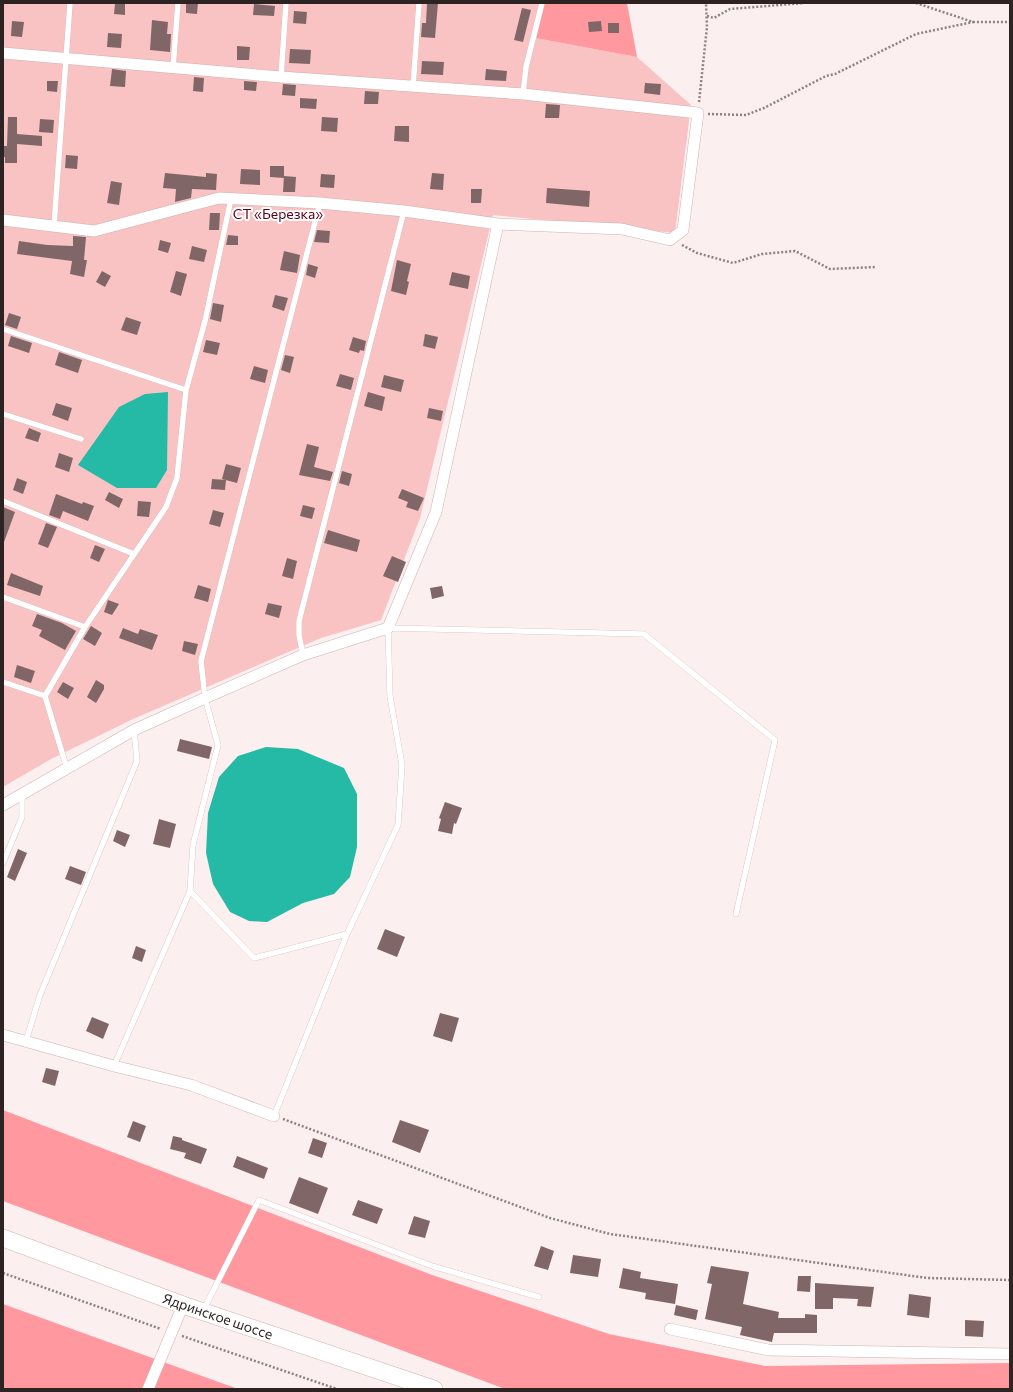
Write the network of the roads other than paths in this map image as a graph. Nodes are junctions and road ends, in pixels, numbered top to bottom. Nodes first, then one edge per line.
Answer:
1 (70, 3) edge
2 (178, 3) edge
3 (286, 3) edge
4 (419, 3) edge
5 (542, 3) edge
6 (3, 53) edge
7 (67, 59) junction
8 (173, 68) junction
9 (281, 77) junction
10 (413, 87) junction
11 (522, 94) junction
12 (231, 199) junction
13 (320, 203) junction
14 (404, 211) junction
15 (3, 220) edge
16 (498, 224) junction
17 (54, 226) junction
18 (3, 329) edge
19 (186, 390) junction
20 (3, 414) edge
21 (81, 439) dead end
22 (3, 502) edge
23 (134, 554) junction
24 (3, 597) edge
25 (85, 627) junction
26 (388, 628) junction
27 (303, 655) junction
28 (3, 682) edge
29 (45, 696) junction
30 (205, 698) junction
31 (134, 730) junction
32 (68, 770) junction
33 (22, 794) junction
34 (3, 805) edge
35 (3, 863) edge
36 (190, 891) junction
37 (736, 914) dead end
38 (347, 934) junction
39 (3, 1034) edge
40 (26, 1041) junction
41 (114, 1066) junction
42 (274, 1116) joint
43 (3, 1238) edge
44 (539, 1297) dead end
45 (183, 1305) junction
46 (203, 1311) junction
47 (670, 1329) dead end
48 (1010, 1354) edge
49 (148, 1389) edge
50 (434, 1389) edge

1 - 7 lane
2 - 8 lane
3 - 9 lane
4 - 10 lane
5 - 11 lane
6 - 7 street
7 - 8 street
7 - 17 lane
8 - 9 street
9 - 10 street
10 - 11 street
11 - 16 street
12 - 13 street
12 - 17 street
12 - 19 lane
13 - 14 street
13 - 30 lane
14 - 16 street
14 - 27 lane
15 - 17 street
16 - 26 street
18 - 19 lane
19 - 23 lane
20 - 21 lane
22 - 23 lane
23 - 25 lane
24 - 25 lane
25 - 29 lane
26 - 27 street
26 - 37 lane
26 - 38 lane
27 - 30 street
28 - 29 lane
29 - 32 lane
30 - 31 street
30 - 36 lane
31 - 32 street
31 - 40 lane
32 - 33 street
33 - 34 street
33 - 35 lane
36 - 38 lane
36 - 41 lane
38 - 42 lane
39 - 40 street
40 - 41 street
41 - 42 street
43 - 45 main road, Ядринское шоссе
44 - 46 lane
45 - 46 main road, Ядринское шоссе
45 - 49 street
46 - 50 main road, Ядринское шоссе
47 - 48 street

